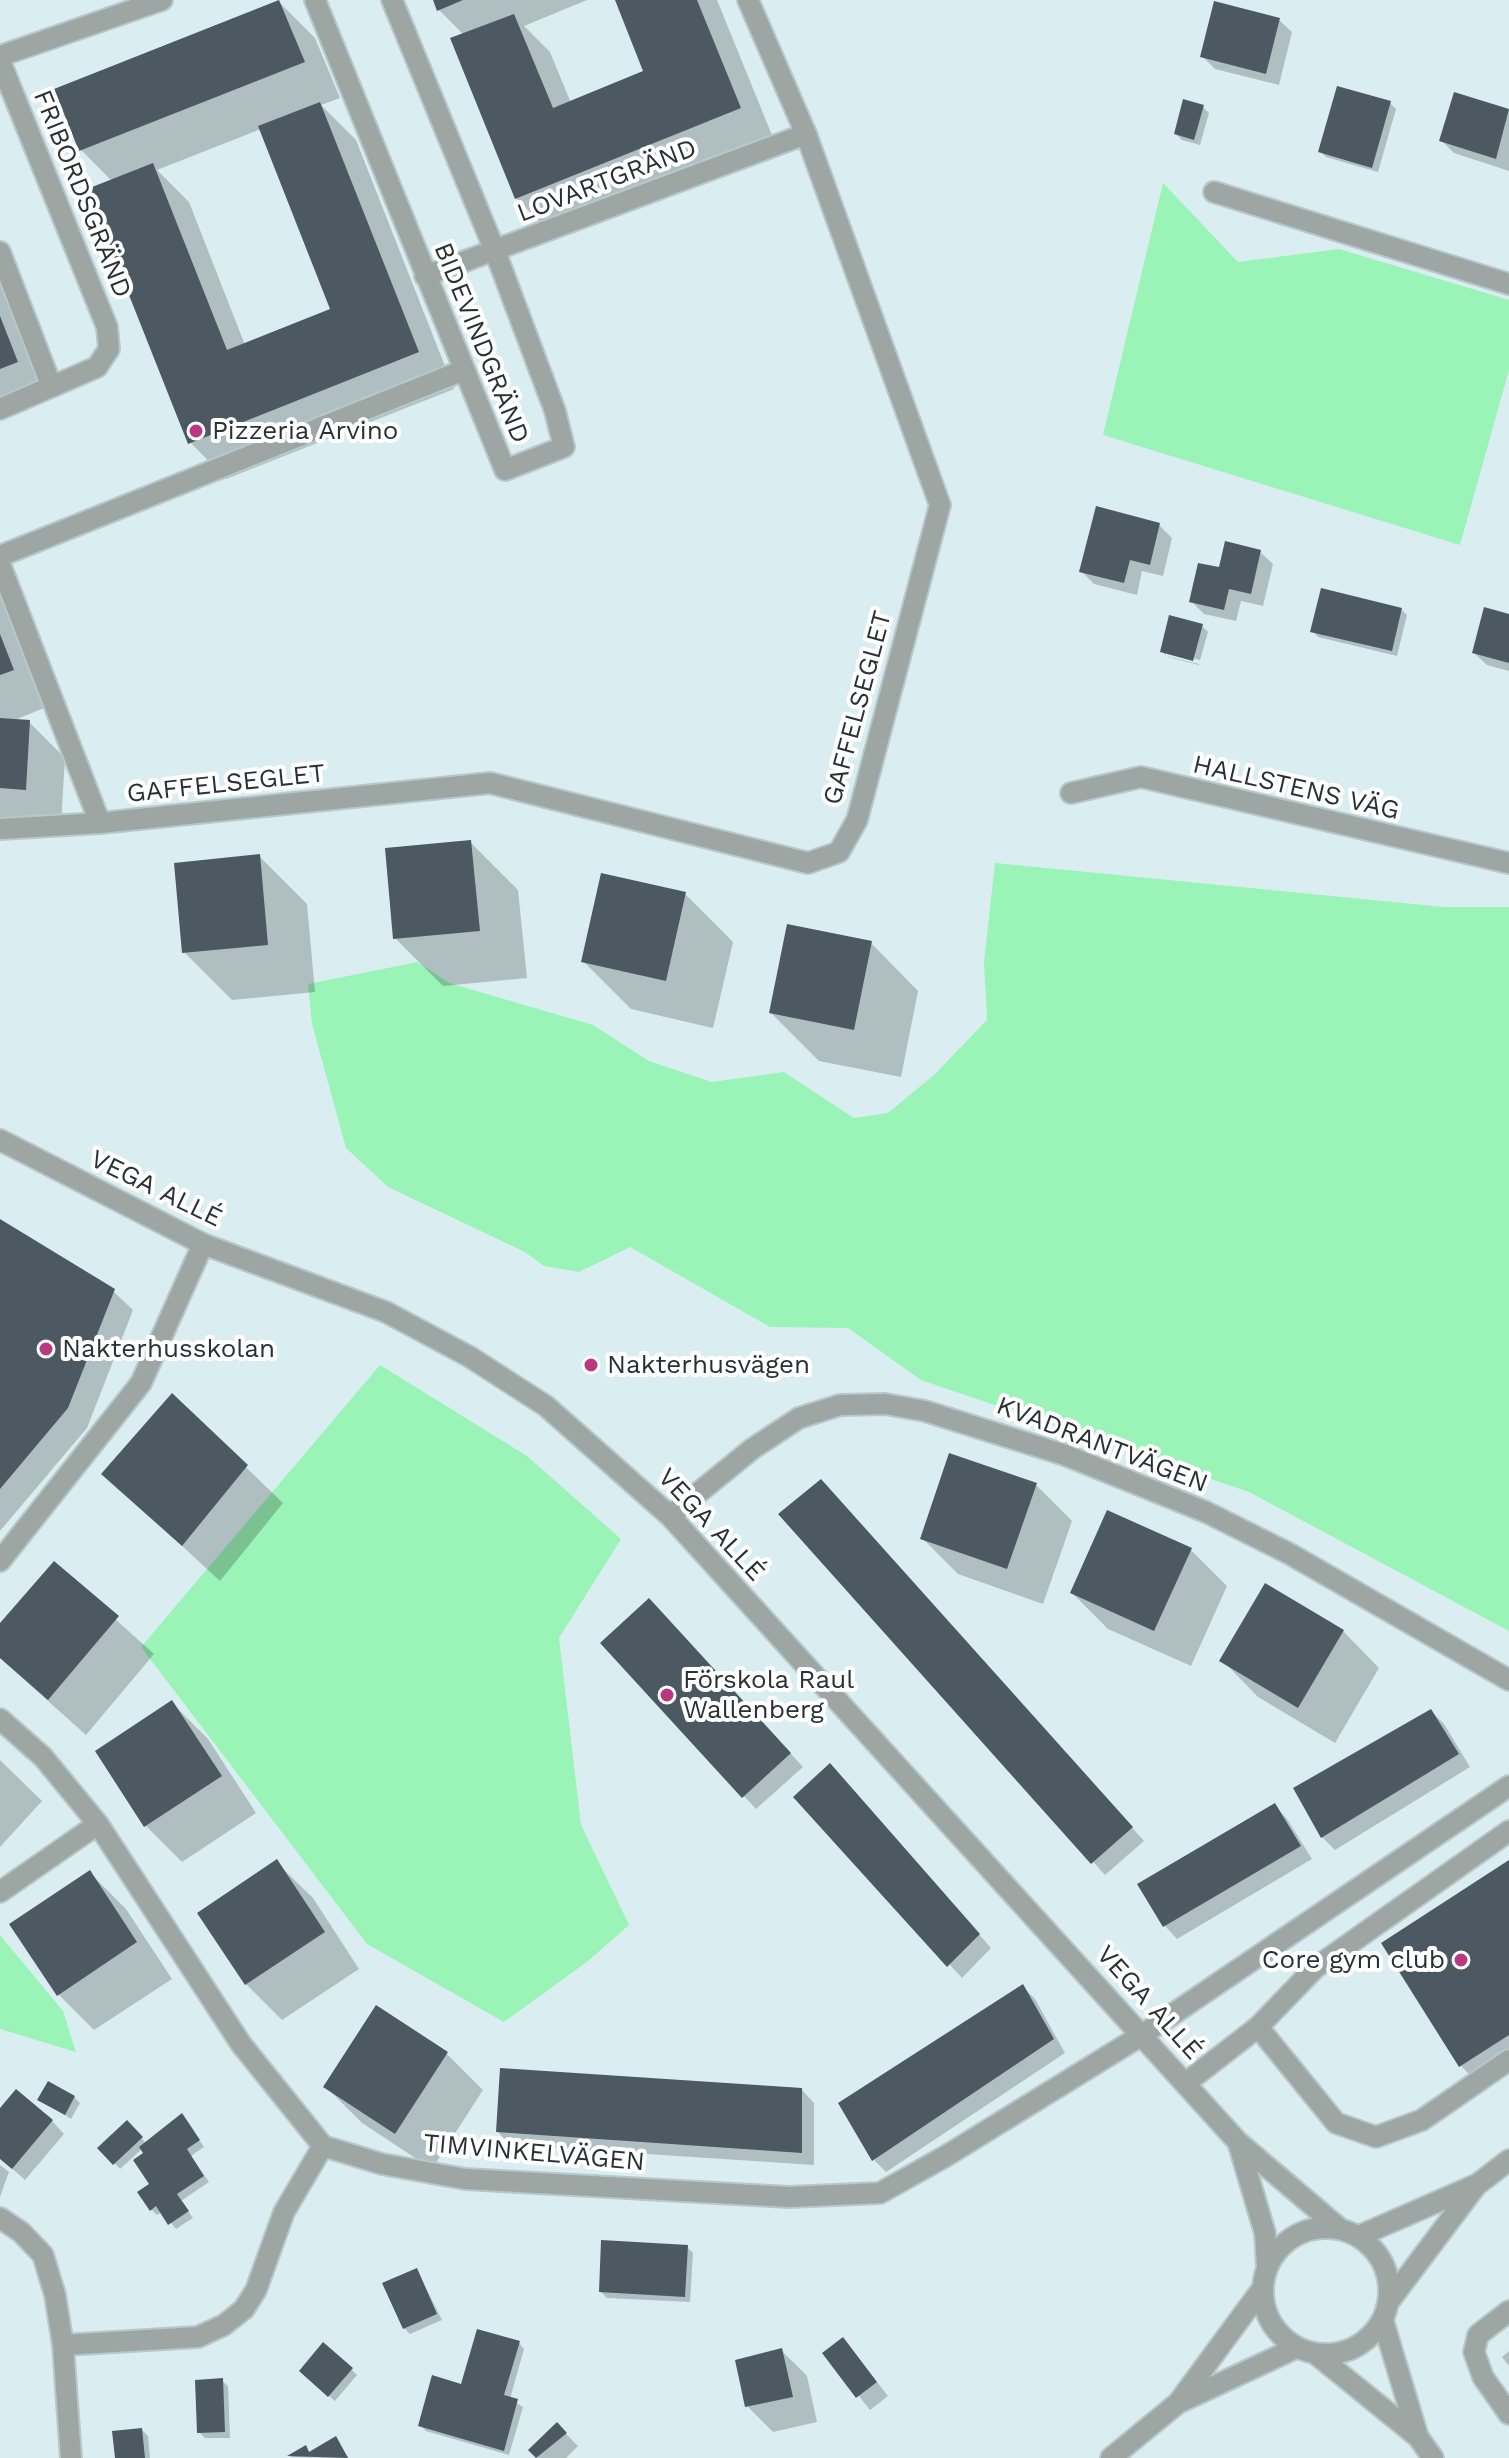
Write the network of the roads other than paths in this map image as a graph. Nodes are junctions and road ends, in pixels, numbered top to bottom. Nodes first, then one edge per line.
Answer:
1 (162, 0) edge
2 (315, 0) edge
3 (392, 0) edge
4 (748, 0) edge
5 (0, 58) edge
6 (806, 134) junction
7 (1214, 192) dead end
8 (495, 251) junction
9 (0, 252) edge
10 (425, 276) junction
11 (1509, 284) edge
12 (464, 370) junction
13 (51, 385) junction
14 (0, 409) edge
15 (0, 556) edge
16 (0, 564) edge
17 (1071, 793) dead end
18 (100, 823) junction
19 (0, 829) edge
20 (1509, 863) edge
21 (0, 1140) edge
22 (203, 1244) junction
23 (670, 1516) junction
24 (0, 1561) edge
25 (1509, 1680) edge
26 (0, 1719) edge
27 (1509, 1786) edge
28 (98, 1824) junction
29 (1509, 1831) edge
30 (0, 1892) edge
31 (1258, 2027) junction
32 (1142, 2035) junction
33 (1509, 2060) edge
34 (1187, 2082) junction
35 (1238, 2142) junction
36 (323, 2146) junction
37 (1509, 2160) edge
38 (1478, 2184) junction
39 (0, 2218) edge
40 (1339, 2228) junction
41 (1359, 2236) junction
42 (1267, 2267) junction
43 (1262, 2289) junction
44 (1390, 2300) junction
45 (1509, 2311) edge
46 (1383, 2321) junction
47 (63, 2345) junction
48 (1296, 2348) junction
49 (1317, 2355) junction
50 (1178, 2403) junction
51 (1509, 2414) edge
52 (1418, 2437) junction
53 (71, 2458) edge
54 (1111, 2458) edge
55 (1433, 2458) edge

1 - 5 street
2 - 10 street, BIDEVINDGRÄND
3 - 8 street, BIDEVINDGRÄND
4 - 6 street, GAFFELSEGLET
5 - 13 street, FRIBORDSGRÄND
6 - 8 street, LOVARTGRÄND
6 - 18 street, GAFFELSEGLET
7 - 11 street
8 - 10 street, LOVARTGRÄND
8 - 12 street, BIDEVINDGRÄND
9 - 13 street
10 - 12 street, BIDEVINDGRÄND
12 - 15 street
13 - 14 street
16 - 18 street
17 - 20 street, HALLSTENS VÄG
18 - 19 street, GAFFELSEGLET
21 - 22 street, VEGA ALLÉ
22 - 23 street, VEGA ALLÉ
22 - 24 street
23 - 25 street, KVADRANTVÄGEN
23 - 32 street, VEGA ALLÉ
26 - 28 street
27 - 32 street
28 - 30 street
28 - 36 street
29 - 31 street
31 - 33 street
31 - 34 street
32 - 34 street, VEGA ALLÉ
32 - 36 street, TIMVINKELVÄGEN
34 - 35 street, VEGA ALLÉ
35 - 40 street, VEGA ALLÉ
35 - 42 street, VEGA ALLÉ
36 - 47 street
37 - 38 street
38 - 41 street
38 - 44 street
39 - 47 street
40 - 41 street
40 - 42 street
41 - 44 street
42 - 43 street
43 - 48 street
43 - 50 street
44 - 46 street
45 - 51 street
46 - 49 street
46 - 52 street
47 - 53 street
48 - 49 street
48 - 50 street
49 - 52 street
50 - 54 street
52 - 55 street

